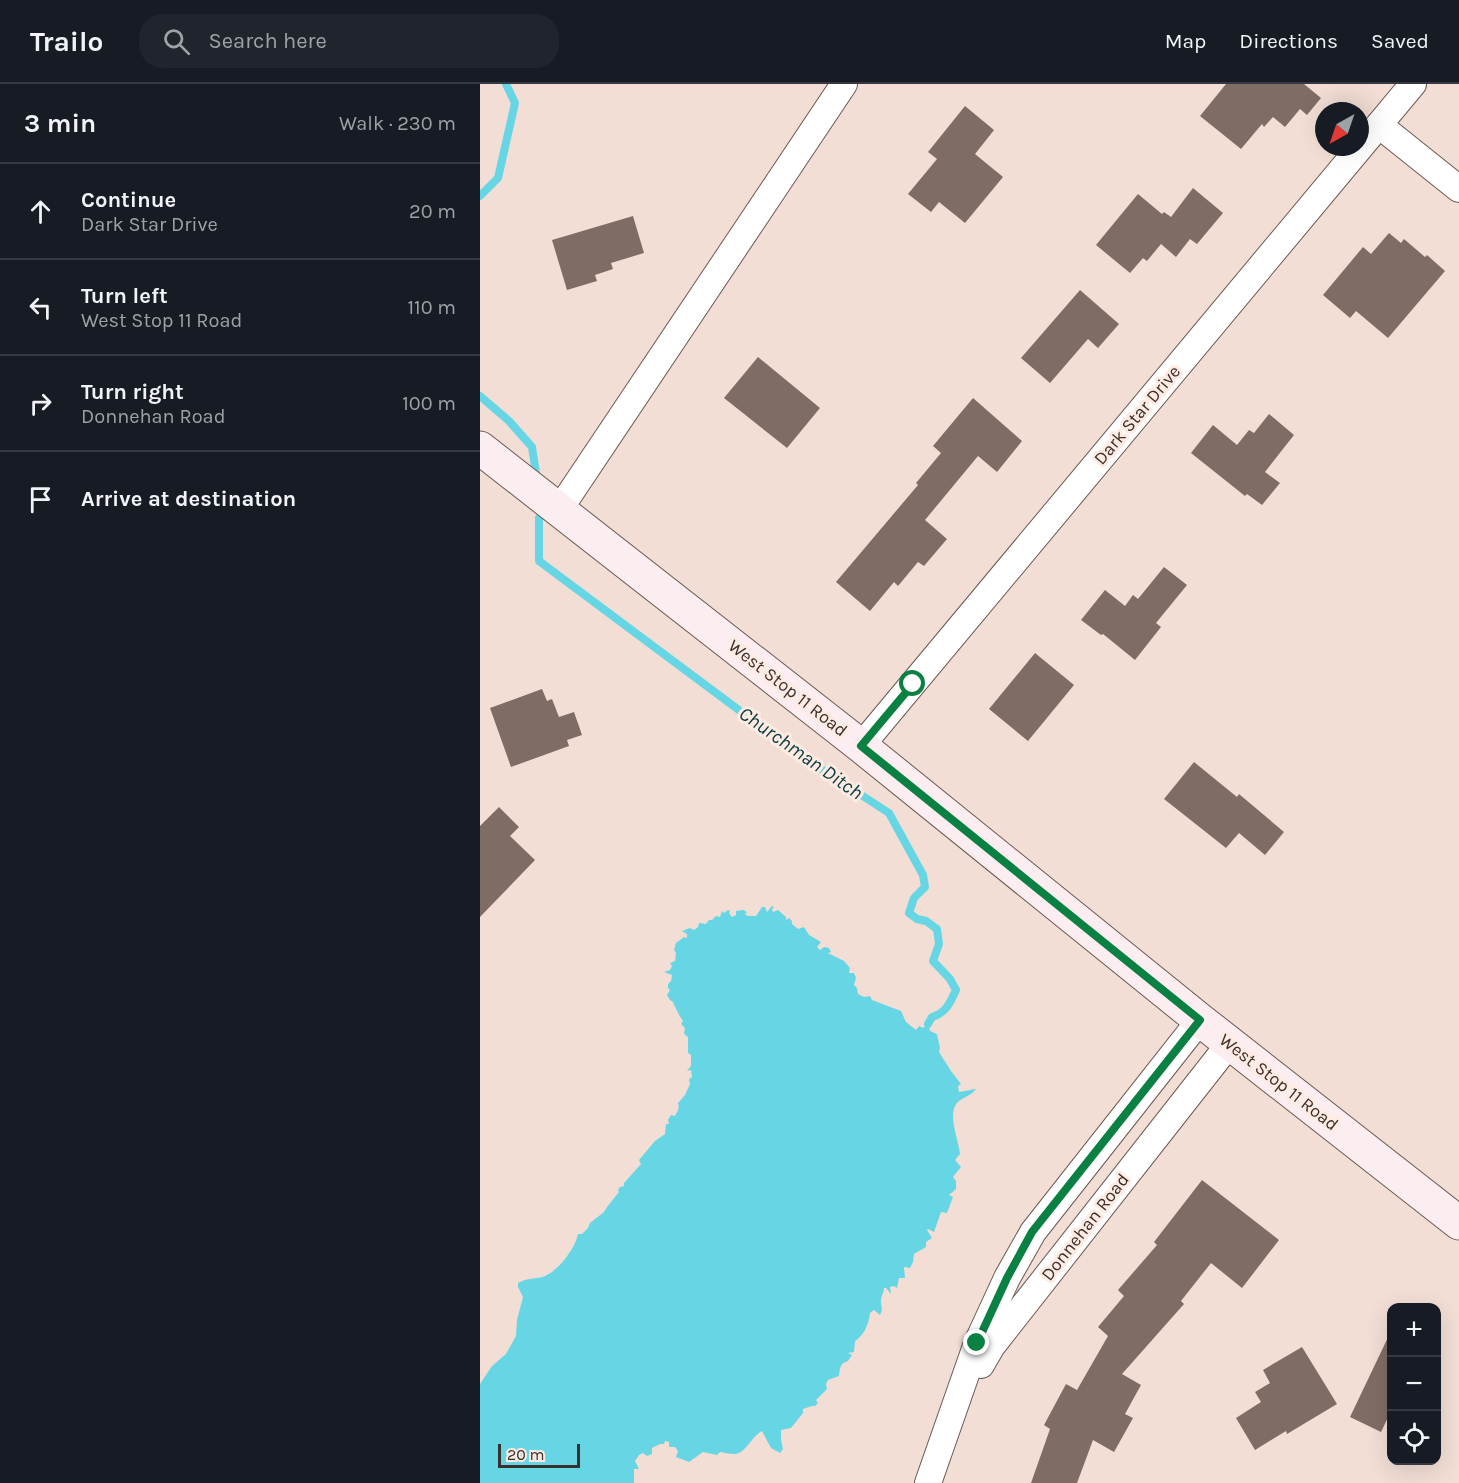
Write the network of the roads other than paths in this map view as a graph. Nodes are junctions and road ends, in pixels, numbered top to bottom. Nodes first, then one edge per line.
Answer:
1 (844, 84) edge
2 (1413, 84) edge
3 (1379, 125) junction
4 (1459, 189) edge
5 (480, 448) edge
6 (559, 510) junction
7 (861, 746) junction
8 (1200, 1020) junction
9 (1230, 1043) junction
10 (1459, 1223) edge
11 (952, 1418) junction
12 (928, 1483) edge

1 - 6 street
2 - 3 street, Dark Star Drive
3 - 4 street
3 - 7 street, Dark Star Drive
5 - 6 main road, West Stop 11 Road
6 - 7 main road, West Stop 11 Road
7 - 8 main road, West Stop 11 Road
8 - 9 main road, West Stop 11 Road
8 - 11 street, Donnehan Road
9 - 10 main road, West Stop 11 Road
9 - 11 street, Donnehan Road
11 - 12 street, Donnehan Road

